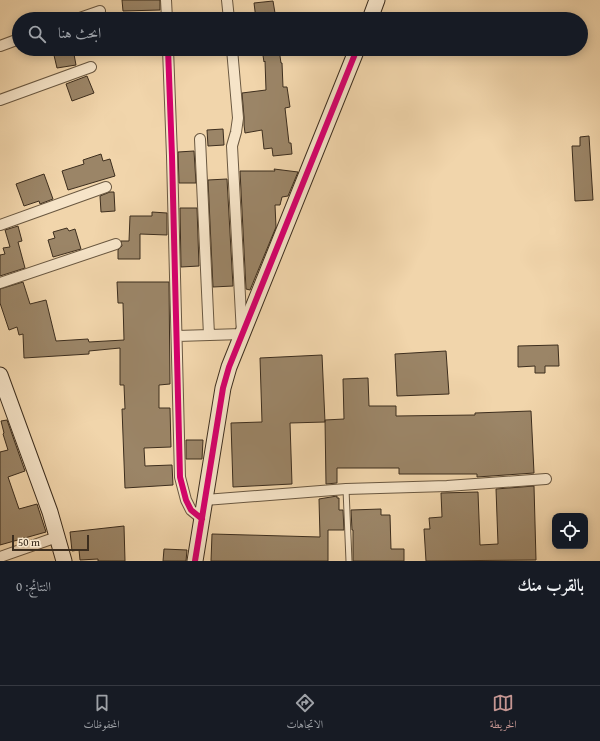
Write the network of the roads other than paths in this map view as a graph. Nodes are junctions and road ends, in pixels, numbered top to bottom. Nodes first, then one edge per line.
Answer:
1 (166, 0) edge
2 (228, 0) edge
3 (377, 0) edge
4 (100, 11) dead end
5 (97, 12) edge
6 (167, 12) edge
7 (229, 12) edge
8 (373, 12) edge
9 (12, 42) edge
10 (0, 46) edge
11 (168, 56) edge
12 (233, 56) edge
13 (354, 56) edge
14 (91, 67) dead end
15 (0, 100) edge
16 (200, 139) dead end
17 (106, 187) dead end
18 (0, 225) edge
19 (116, 244) dead end
20 (0, 283) edge
21 (242, 334) junction
22 (209, 335) junction
23 (177, 336) junction
24 (0, 375) edge
25 (546, 479) dead end
26 (346, 489) junction
27 (205, 500) junction
28 (202, 519) junction
29 (57, 537) junction
30 (0, 557) edge
31 (64, 561) edge
32 (195, 561) edge
33 (349, 561) edge

1 - 6 street
2 - 7 street
3 - 8 street
4 - 5 street
9 - 10 street
11 - 23 street
12 - 21 street
13 - 21 street
14 - 15 street
16 - 22 street
17 - 18 street
19 - 20 street
21 - 22 street
21 - 27 street
22 - 23 street
23 - 28 street
24 - 29 street
25 - 26 street
26 - 27 street
26 - 33 lane
27 - 28 street
28 - 32 street
29 - 30 street
29 - 31 street

